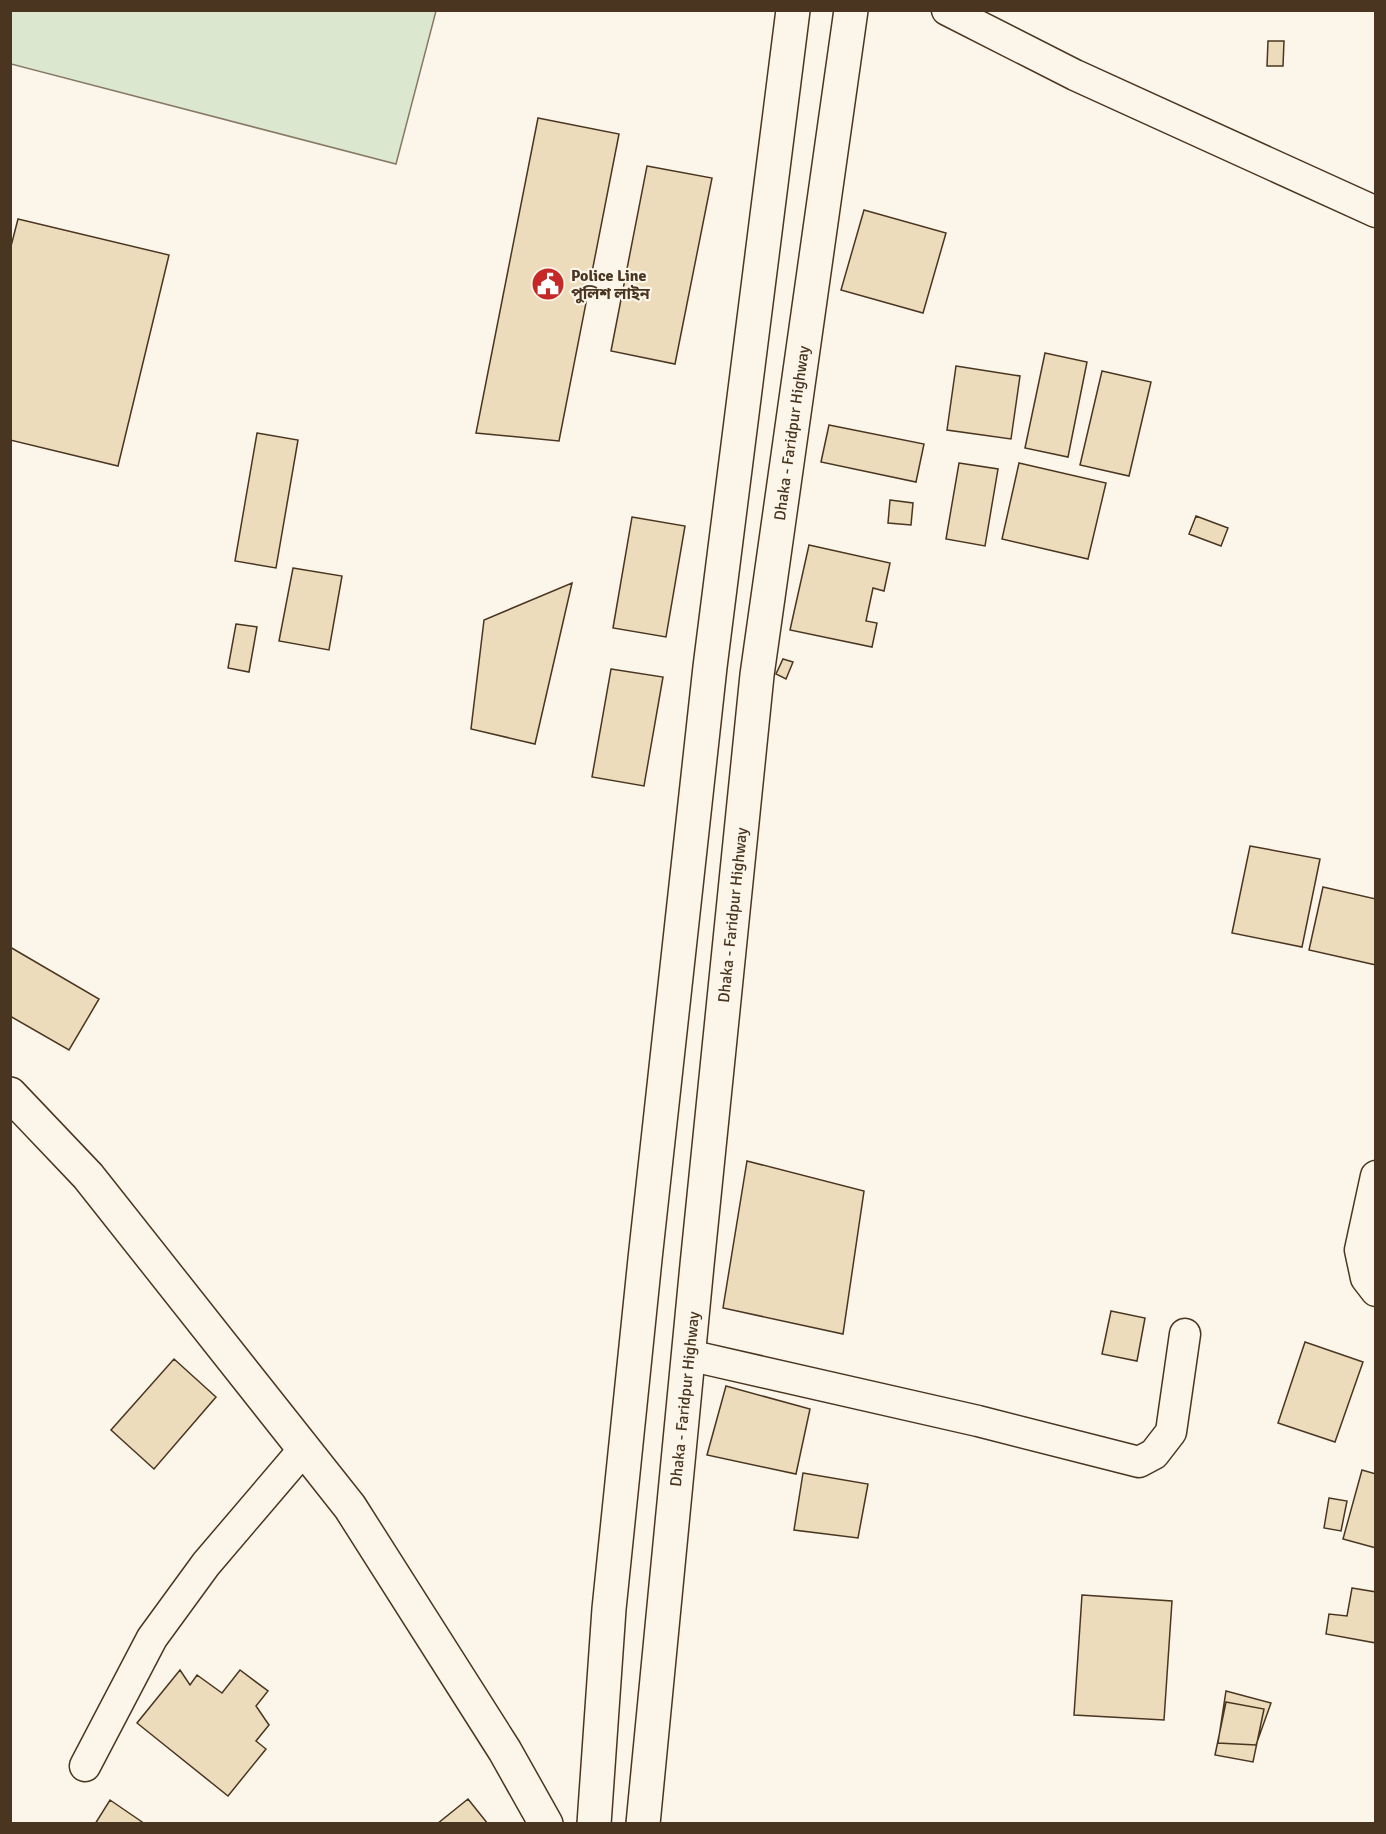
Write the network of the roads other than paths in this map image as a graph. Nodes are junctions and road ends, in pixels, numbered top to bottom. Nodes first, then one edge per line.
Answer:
1 (794, 10) edge
2 (851, 10) edge
3 (947, 10) edge
4 (1376, 212) edge
5 (10, 1094) edge
6 (1376, 1176) edge
7 (645, 1259) junction
8 (697, 1265) junction
9 (1376, 1292) edge
10 (1185, 1334) dead end
11 (688, 1355) junction
12 (304, 1449) junction
13 (85, 1766) dead end
14 (546, 1824) edge
15 (594, 1824) edge
16 (643, 1824) edge

1 - 7 main road
2 - 8 main road, Dhaka - Faridpur Highway
3 - 4 street
5 - 12 main road
6 - 9 street
7 - 8 main road
7 - 15 main road
8 - 11 main road, Dhaka - Faridpur Highway
10 - 11 street
11 - 16 main road, Dhaka - Faridpur Highway
12 - 13 street
12 - 14 main road

